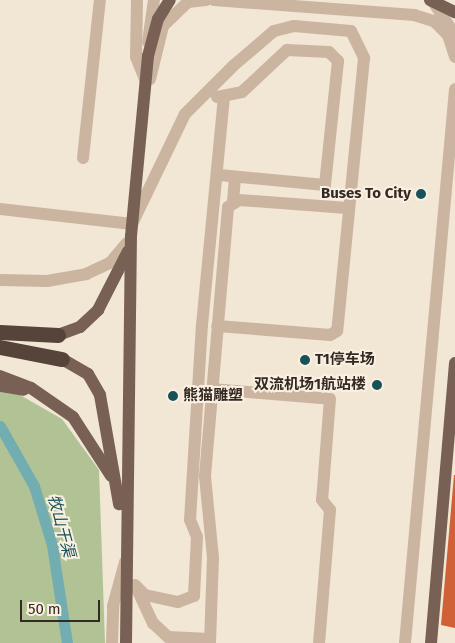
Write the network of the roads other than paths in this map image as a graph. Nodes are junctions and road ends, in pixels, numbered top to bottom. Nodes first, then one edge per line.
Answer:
1 (100, 0) edge
2 (137, 0) edge
3 (154, 0) edge
4 (170, 0) edge
5 (206, 0) edge
6 (214, 0) edge
7 (431, 0) edge
8 (455, 12) edge
9 (455, 35) edge
10 (148, 56) junction
11 (455, 57) edge
12 (146, 82) junction
13 (455, 89) edge
14 (224, 97) junction
15 (201, 98) junction
16 (143, 106) junction
17 (83, 158) dead end
18 (219, 175) junction
19 (235, 177) junction
20 (233, 201) junction
21 (347, 208) junction
22 (0, 209) edge
23 (131, 235) junction
24 (0, 280) edge
25 (217, 326) junction
26 (0, 332) edge
27 (58, 335) joint
28 (0, 347) edge
29 (62, 359) joint
30 (455, 363) edge
31 (0, 376) edge
32 (0, 386) edge
33 (212, 389) junction
34 (43, 396) junction
35 (117, 488) junction
36 (328, 508) junction
37 (125, 552) junction
38 (135, 585) junction
39 (210, 641) edge
40 (112, 643) edge
41 (126, 643) edge
42 (312, 643) edge
43 (319, 643) edge
44 (405, 643) edge
45 (431, 643) edge

1 - 17 street
2 - 12 street
3 - 10 street
4 - 10 main road
5 - 16 street
6 - 11 street
7 - 8 main road, bridge
7 - 9 street
10 - 12 main road
12 - 16 main road
13 - 44 street
14 - 15 street
14 - 18 street
14 - 19 street
15 - 21 street
15 - 23 street
16 - 23 main road
18 - 19 street
18 - 38 street
19 - 20 street
20 - 21 street
20 - 25 street
21 - 25 street
22 - 23 street
23 - 24 street
23 - 27 main road
23 - 37 main road
25 - 33 street
26 - 27 highway
28 - 29 highway
29 - 35 main road
30 - 45 main road
31 - 34 main road
32 - 34 main road
33 - 36 street
33 - 39 street
34 - 35 main road
35 - 37 main road
36 - 42 street
36 - 43 street
37 - 38 street
37 - 40 street
37 - 41 main road
38 - 39 street

